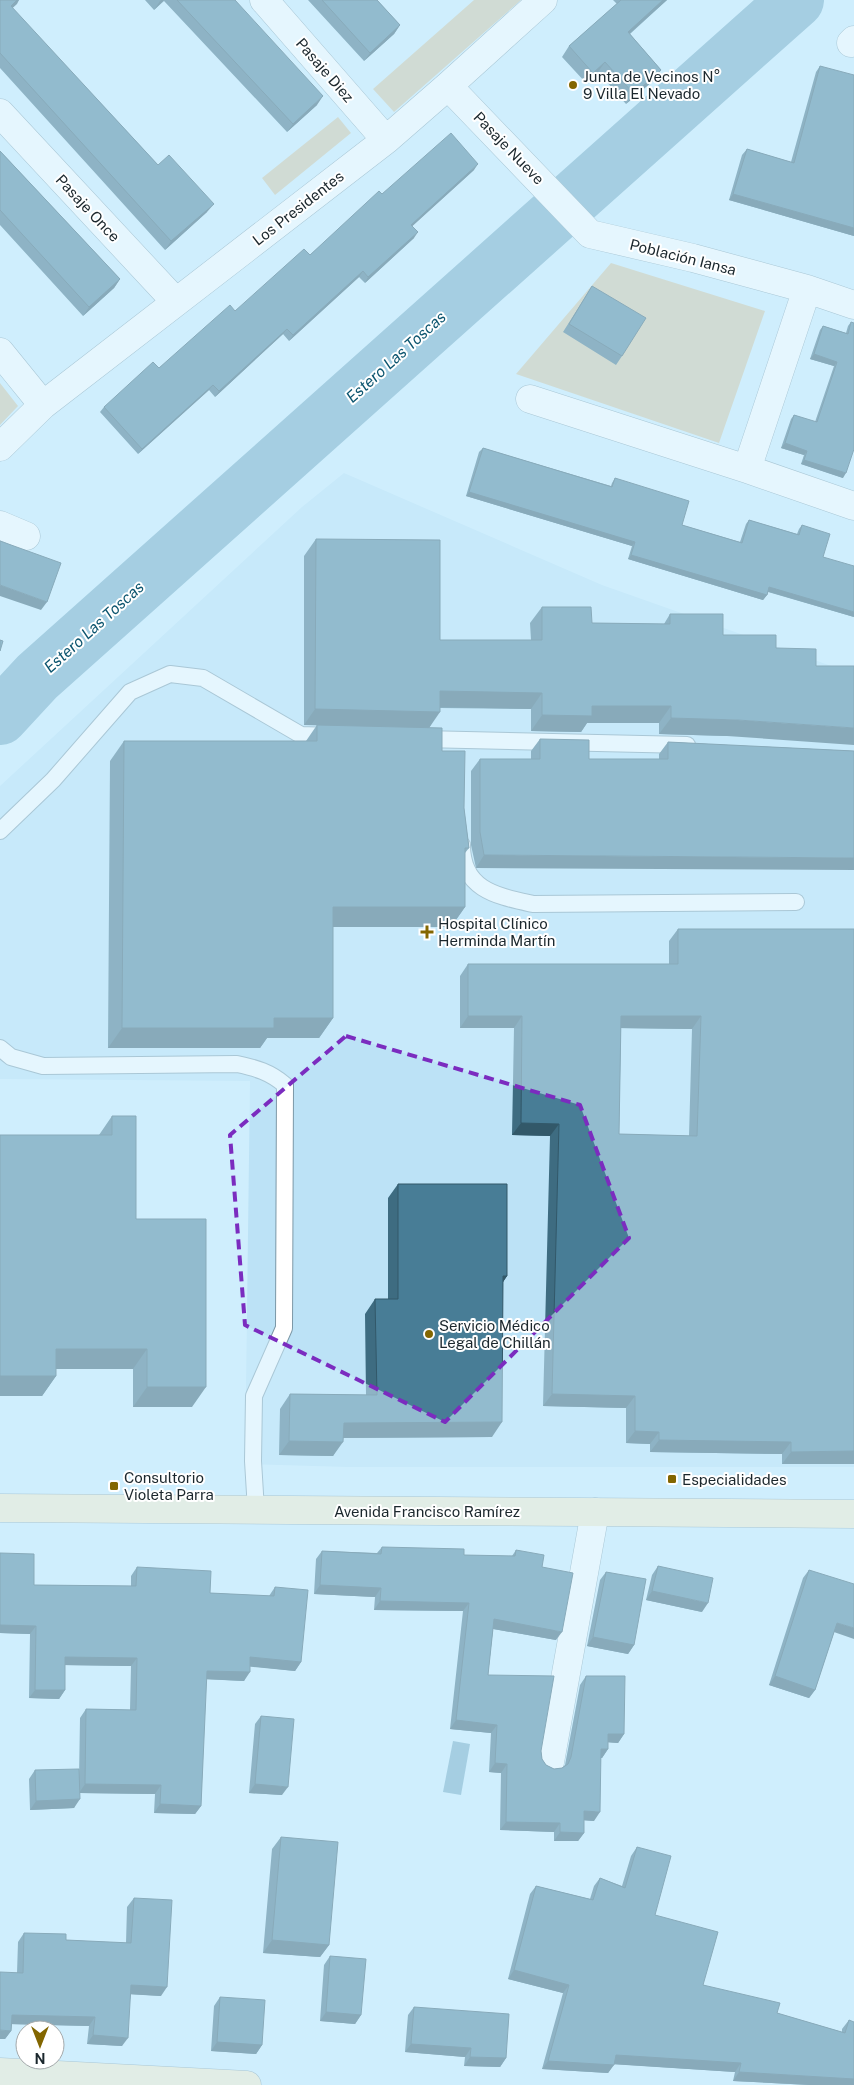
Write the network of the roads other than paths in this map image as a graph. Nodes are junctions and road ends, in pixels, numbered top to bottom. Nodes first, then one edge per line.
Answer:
1 (264, 0) edge
2 (543, 0) edge
3 (448, 86) junction
4 (0, 114) edge
5 (386, 140) junction
6 (568, 211) joint
7 (807, 289) junction
8 (176, 302) junction
9 (854, 305) edge
10 (0, 352) edge
11 (530, 399) dead end
12 (43, 405) junction
13 (0, 448) edge
14 (747, 469) junction
15 (854, 506) edge
16 (0, 525) edge
17 (26, 536) dead end
18 (348, 736) edge
19 (405, 738) edge
20 (462, 740) junction
21 (706, 745) edge
22 (462, 758) edge
23 (0, 831) edge
24 (462, 832) edge
25 (796, 902) dead end
26 (0, 1048) edge
27 (0, 1508) edge
28 (256, 1510) junction
29 (595, 1512) junction
30 (854, 1514) edge
31 (550, 1762) dead end
32 (0, 2072) edge
33 (247, 2085) edge

1 - 5 street, Pasaje Diez
2 - 3 street, Los Presidentes
3 - 5 street, Los Presidentes
3 - 6 street, Pasaje Nueve
4 - 8 street, Pasaje Once
5 - 8 street, Los Presidentes
6 - 7 street, Población Iansa
7 - 9 street, Población Iansa
7 - 14 street
8 - 12 street, Los Presidentes
10 - 12 street
11 - 14 street
12 - 13 street, Los Presidentes
14 - 15 street
16 - 17 street
18 - 23 lane
19 - 20 lane
20 - 21 lane
20 - 22 lane
24 - 25 lane
26 - 28 lane
27 - 28 main road, Avenida Francisco Ramírez
28 - 29 main road, Avenida Francisco Ramírez
29 - 30 main road, Avenida Francisco Ramírez
29 - 31 street
32 - 33 main road

